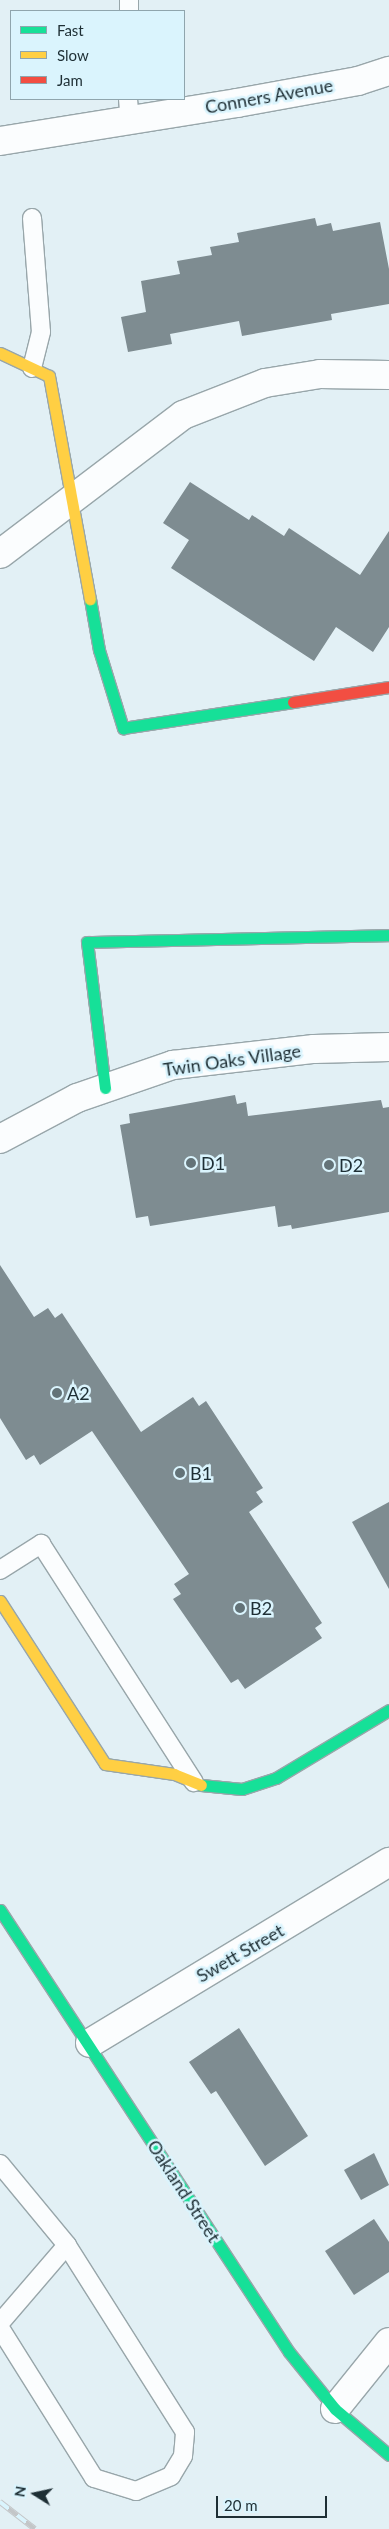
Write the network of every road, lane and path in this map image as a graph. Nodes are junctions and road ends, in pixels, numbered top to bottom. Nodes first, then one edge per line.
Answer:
1 (389, 71) edge
2 (165, 106) edge
3 (129, 109) edge
4 (0, 141) edge
5 (32, 218) dead end
6 (0, 354) edge
7 (32, 368) junction
8 (389, 374) edge
9 (72, 499) junction
10 (0, 554) edge
11 (389, 687) edge
12 (389, 935) edge
13 (389, 1047) edge
14 (104, 1088) junction
15 (0, 1140) edge
16 (0, 1570) edge
17 (0, 1601) edge
18 (389, 1710) edge
19 (196, 1785) junction
20 (389, 1862) edge
21 (0, 1910) edge
22 (90, 2042) junction
23 (0, 2164) edge
24 (67, 2245) junction
25 (0, 2323) edge
26 (0, 2328) edge
27 (389, 2342) edge
28 (335, 2409) junction
29 (389, 2455) edge

1 - 2 street, Conners Avenue
2 - 3 street, Conners Avenue
3 - 4 street, Conners Avenue
5 - 7 lane
6 - 7 street
7 - 9 street
8 - 9 street
9 - 10 street
9 - 11 street
12 - 14 street
13 - 14 street, Twin Oaks Village
14 - 15 street, Twin Oaks Village
16 - 19 lane
17 - 19 street
18 - 19 street
20 - 22 street, Swett Street
21 - 22 street, Oakland Street
22 - 28 street, Oakland Street
23 - 24 lane
24 - 25 lane
24 - 26 lane
27 - 28 street
28 - 29 street, Oakland Street

